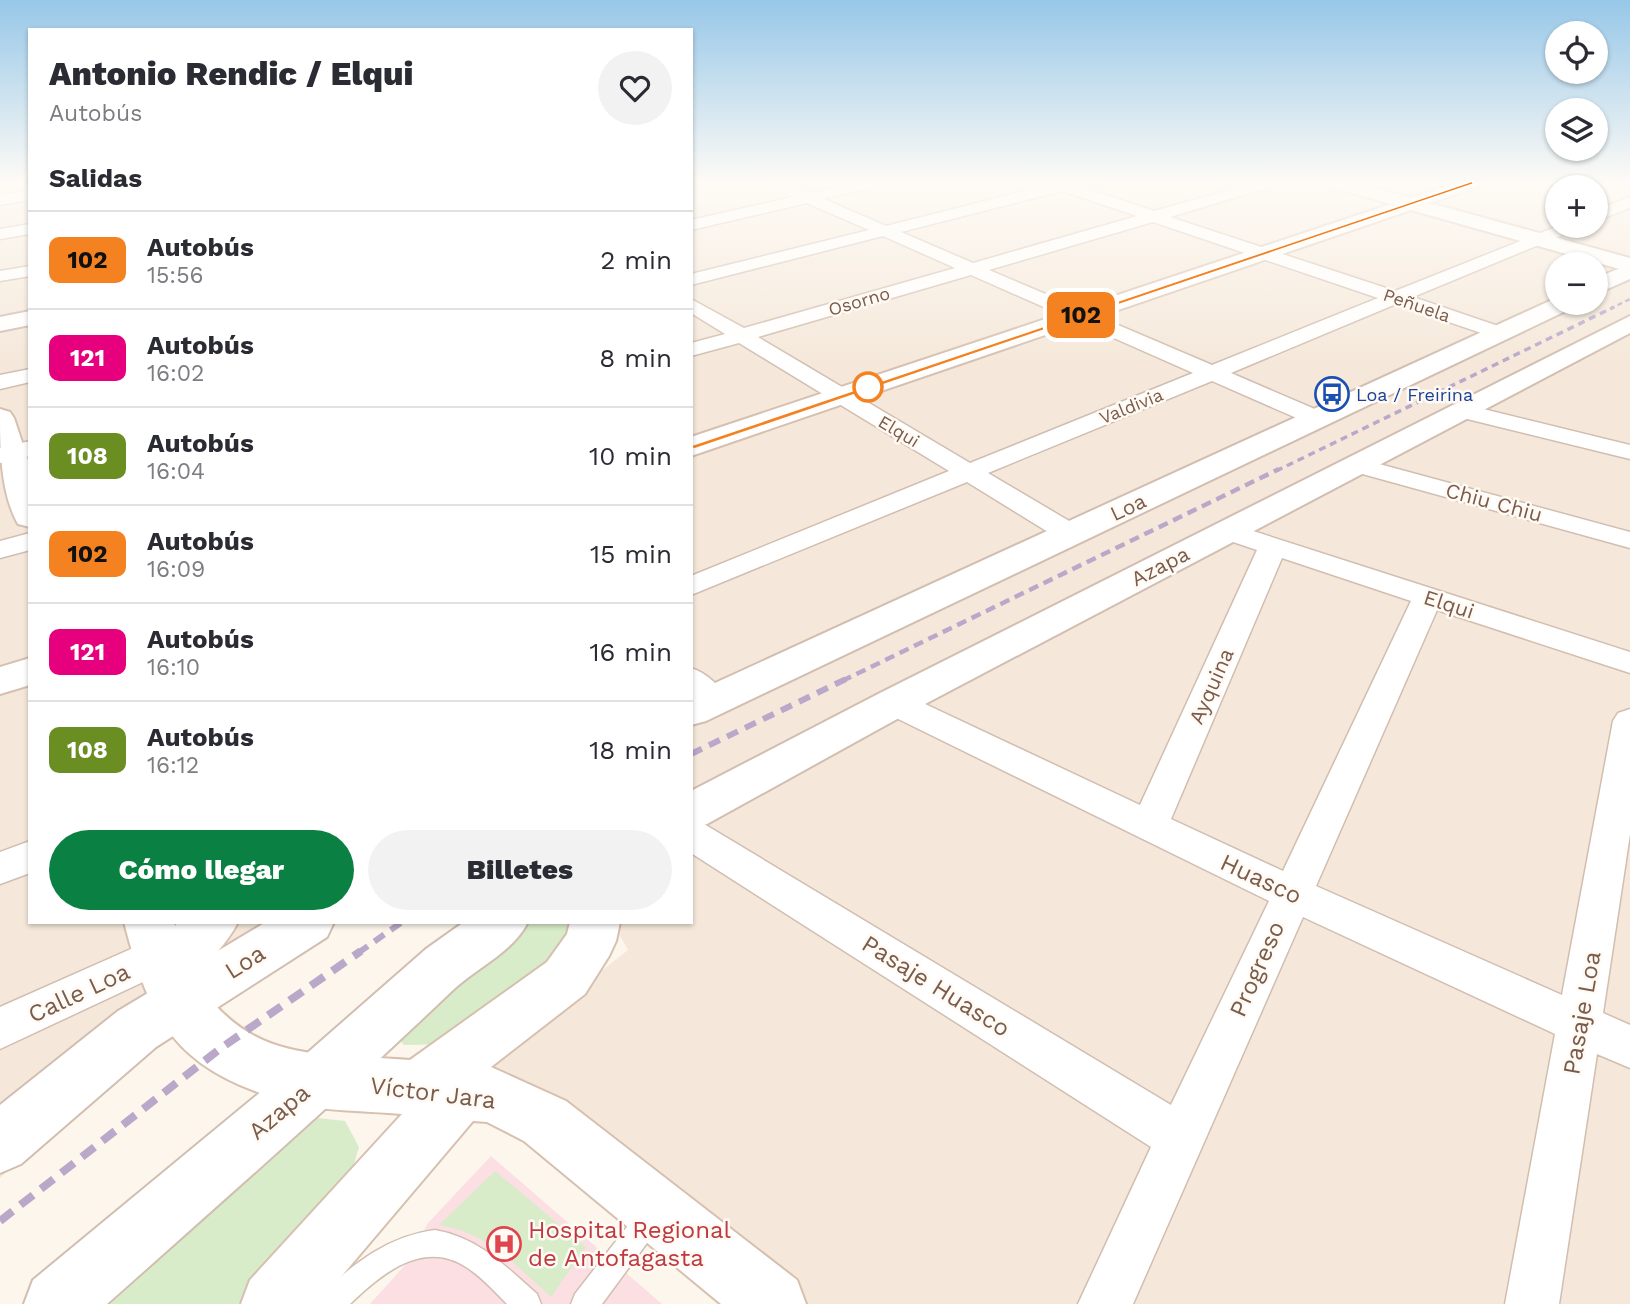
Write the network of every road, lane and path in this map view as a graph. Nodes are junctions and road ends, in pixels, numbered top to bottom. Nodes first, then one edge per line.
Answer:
1 (834, 244) edge
2 (914, 244) edge
3 (1058, 244) edge
4 (1236, 244) edge
5 (1278, 244) edge
6 (1526, 244) edge
7 (1555, 244) edge
8 (1257, 251) junction
9 (1630, 265) edge
10 (972, 269) junction
11 (28, 271) edge
12 (1630, 271) edge
13 (0, 276) edge
14 (693, 279) edge
15 (1608, 281) edge
16 (1395, 298) junction
17 (693, 306) edge
18 (1545, 312) edge
19 (1073, 313) junction
20 (28, 318) edge
21 (1630, 323) edge
22 (0, 324) edge
23 (1500, 333) junction
24 (742, 335) junction
25 (693, 349) edge
26 (1212, 373) junction
27 (28, 375) edge
28 (0, 382) edge
29 (835, 392) junction
30 (1463, 411) junction
31 (0, 418) edge
32 (1316, 418) junction
33 (693, 433) edge
34 (693, 446) edge
35 (13, 452) edge
36 (1630, 452) edge
37 (1357, 465) junction
38 (968, 472) junction
39 (28, 509) edge
40 (1228, 531) junction
41 (1071, 534) junction
42 (1630, 540) edge
43 (28, 542) edge
44 (1273, 546) junction
45 (0, 550) edge
46 (693, 585) edge
47 (1427, 597) junction
48 (28, 656) edge
49 (1630, 663) edge
50 (0, 665) edge
51 (28, 672) edge
52 (0, 681) edge
53 (698, 697) edge
54 (894, 703) junction
55 (1630, 721) edge
56 (693, 811) edge
57 (1149, 827) junction
58 (693, 835) edge
59 (28, 857) edge
60 (0, 868) edge
61 (1291, 893) junction
62 (210, 924) edge
63 (302, 924) edge
64 (500, 924) edge
65 (595, 924) edge
66 (163, 964) edge
67 (1581, 1025) junction
68 (0, 1029) edge
69 (1630, 1047) edge
70 (317, 1081) junction
71 (439, 1091) junction
72 (1181, 1138) junction
73 (0, 1143) edge
74 (656, 1210) junction
75 (57, 1304) edge
76 (274, 1304) edge
77 (331, 1304) edge
78 (527, 1304) edge
79 (585, 1304) edge
80 (772, 1304) edge
81 (1105, 1304) edge
82 (1532, 1304) edge

1 - 14 street
2 - 10 street
3 - 10 street, Osorno
4 - 8 street, Peñuela
5 - 8 main road
6 - 16 street, Valdivia
7 - 9 main road
8 - 16 street, Peñuela
8 - 19 main road
10 - 19 street
10 - 24 street, Osorno
11 - 13 street
12 - 15 main road
16 - 23 street, Peñuela
16 - 26 street, Valdivia
17 - 24 street, Elqui
18 - 23 main road, Loa
19 - 26 street
19 - 29 main road
20 - 22 main road
21 - 30 main road, Azapa
23 - 32 main road, Loa
24 - 25 street, Osorno
24 - 29 street, Elqui
26 - 32 street
26 - 38 street, Valdivia
27 - 28 street
29 - 33 main road
29 - 34 main road
29 - 38 street, Elqui
30 - 36 street
30 - 37 main road, Azapa
31 - 35 main road
32 - 41 main road, Loa
35 - 39 main road
37 - 40 main road, Azapa
37 - 42 street, Chiu Chiu
38 - 41 street, Elqui
38 - 46 street, Valdivia
40 - 44 street, Elqui
40 - 54 main road, Azapa
41 - 53 main road, Loa
43 - 45 street
44 - 47 street, Elqui
44 - 57 street, Ayquina
47 - 49 street, Elqui
47 - 61 street, Progreso
48 - 50 main road
51 - 52 main road
54 - 56 main road, Azapa
54 - 57 street, Huasco
55 - 67 street, Pasaje Loa
57 - 61 street, Huasco
58 - 72 street, Pasaje Huasco
59 - 60 street
61 - 67 street, Huasco
61 - 72 street, Progreso
62 - 66 main road
63 - 66 main road, Loa
64 - 70 main road, Azapa
65 - 71 main road
66 - 68 street, Calle Loa
66 - 70 main road, Víctor Jara
66 - 73 main road
67 - 69 street, Huasco
67 - 82 street, Pasaje Loa
70 - 71 main road, Víctor Jara
70 - 75 main road, Azapa
71 - 74 main road, Víctor Jara
71 - 76 main road
72 - 81 street, Progreso
74 - 79 lane
74 - 80 main road, Víctor Jara
77 - 78 lane

